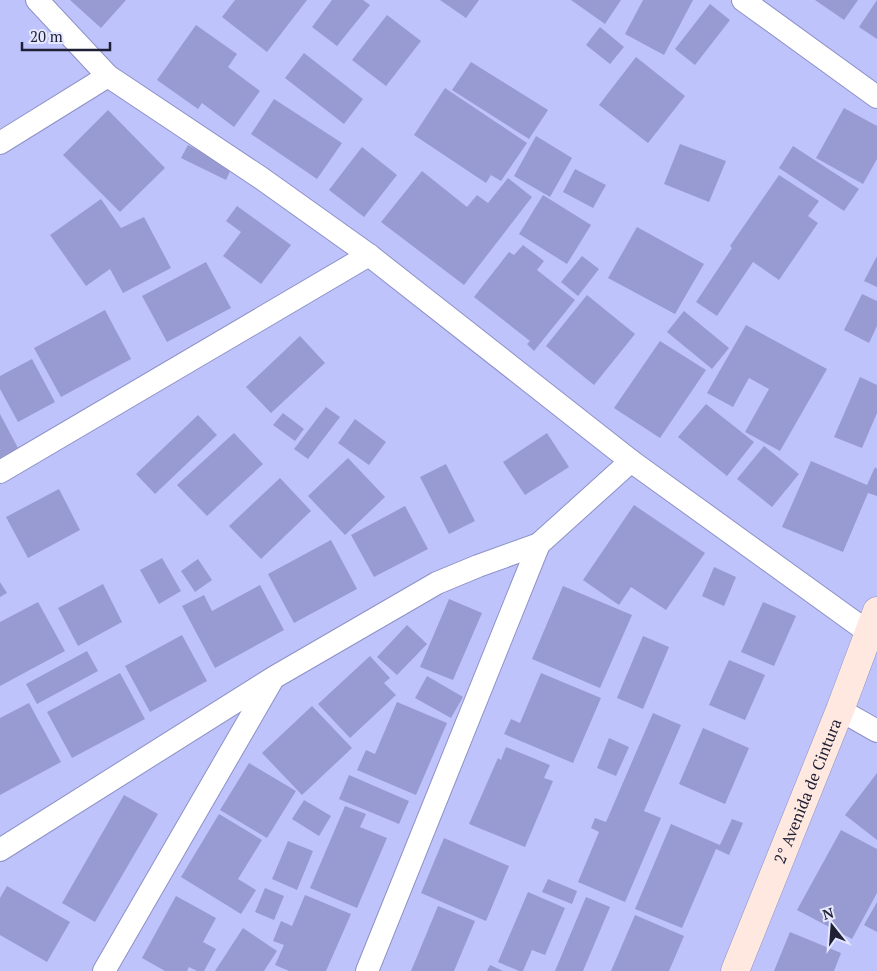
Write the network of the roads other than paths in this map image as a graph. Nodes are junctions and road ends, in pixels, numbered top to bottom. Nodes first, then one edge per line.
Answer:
1 (37, 0) edge
2 (743, 0) edge
3 (108, 76) junction
4 (877, 96) edge
5 (0, 143) edge
6 (369, 255) junction
7 (631, 461) junction
8 (0, 472) edge
9 (539, 544) junction
10 (872, 622) edge
11 (274, 678) junction
12 (840, 710) junction
13 (877, 731) edge
14 (0, 850) edge
15 (104, 971) edge
16 (367, 971) edge
17 (735, 971) edge

1 - 3 street
2 - 4 street
3 - 5 street
3 - 6 street
6 - 7 street
6 - 8 street
7 - 9 street
7 - 10 street
9 - 11 street
9 - 16 street
10 - 12 street, 2° Avenida de Cintura
11 - 14 street
11 - 15 street
12 - 13 street
12 - 17 street, 2° Avenida de Cintura

